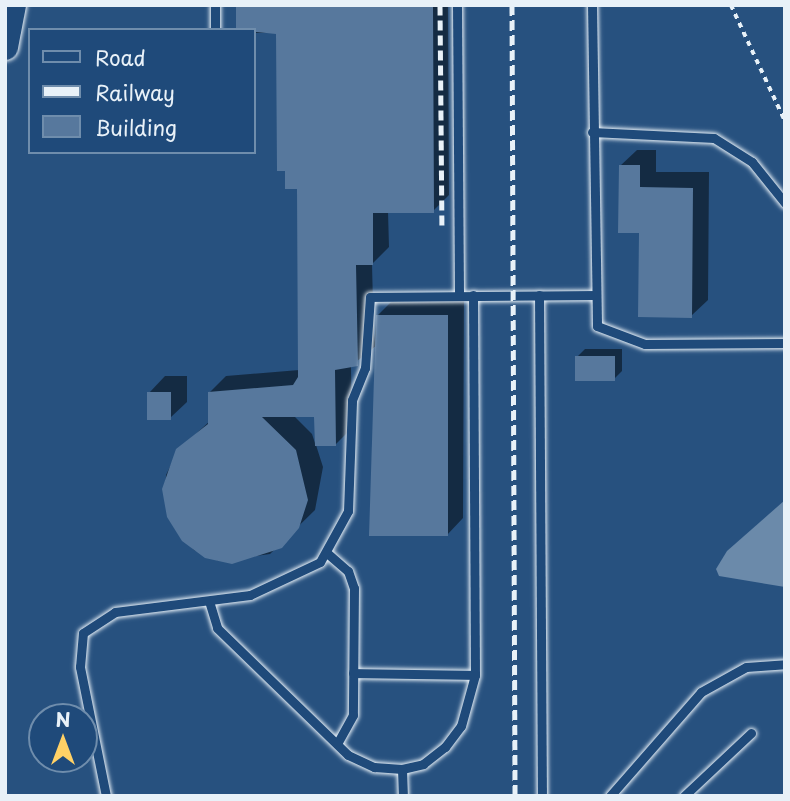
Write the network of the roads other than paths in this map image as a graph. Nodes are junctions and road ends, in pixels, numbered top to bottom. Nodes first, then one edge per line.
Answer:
1 (13, 5) edge
2 (215, 5) edge
3 (457, 5) edge
4 (592, 5) edge
5 (215, 28) edge
6 (5, 47) edge
7 (592, 132) junction
8 (785, 202) edge
9 (459, 295) junction
10 (473, 295) junction
11 (539, 295) junction
12 (592, 295) junction
13 (785, 343) edge
14 (327, 553) junction
15 (209, 601) junction
16 (785, 664) edge
17 (353, 673) junction
18 (475, 675) junction
19 (751, 733) dead end
20 (337, 744) junction
21 (402, 769) junction
22 (106, 796) edge
23 (403, 796) edge
24 (542, 796) edge
25 (610, 796) edge
26 (684, 796) edge

1 - 6 main road
2 - 5 lane
3 - 9 lane
4 - 7 lane
7 - 8 lane
7 - 12 lane
9 - 10 lane
9 - 14 lane
10 - 11 lane
10 - 18 lane
11 - 12 lane
11 - 24 lane
12 - 13 lane
14 - 15 lane
14 - 17 lane
15 - 20 lane
15 - 22 lane
16 - 25 lane
17 - 18 lane
17 - 20 lane
18 - 21 lane
19 - 26 lane
20 - 21 lane
21 - 23 lane

